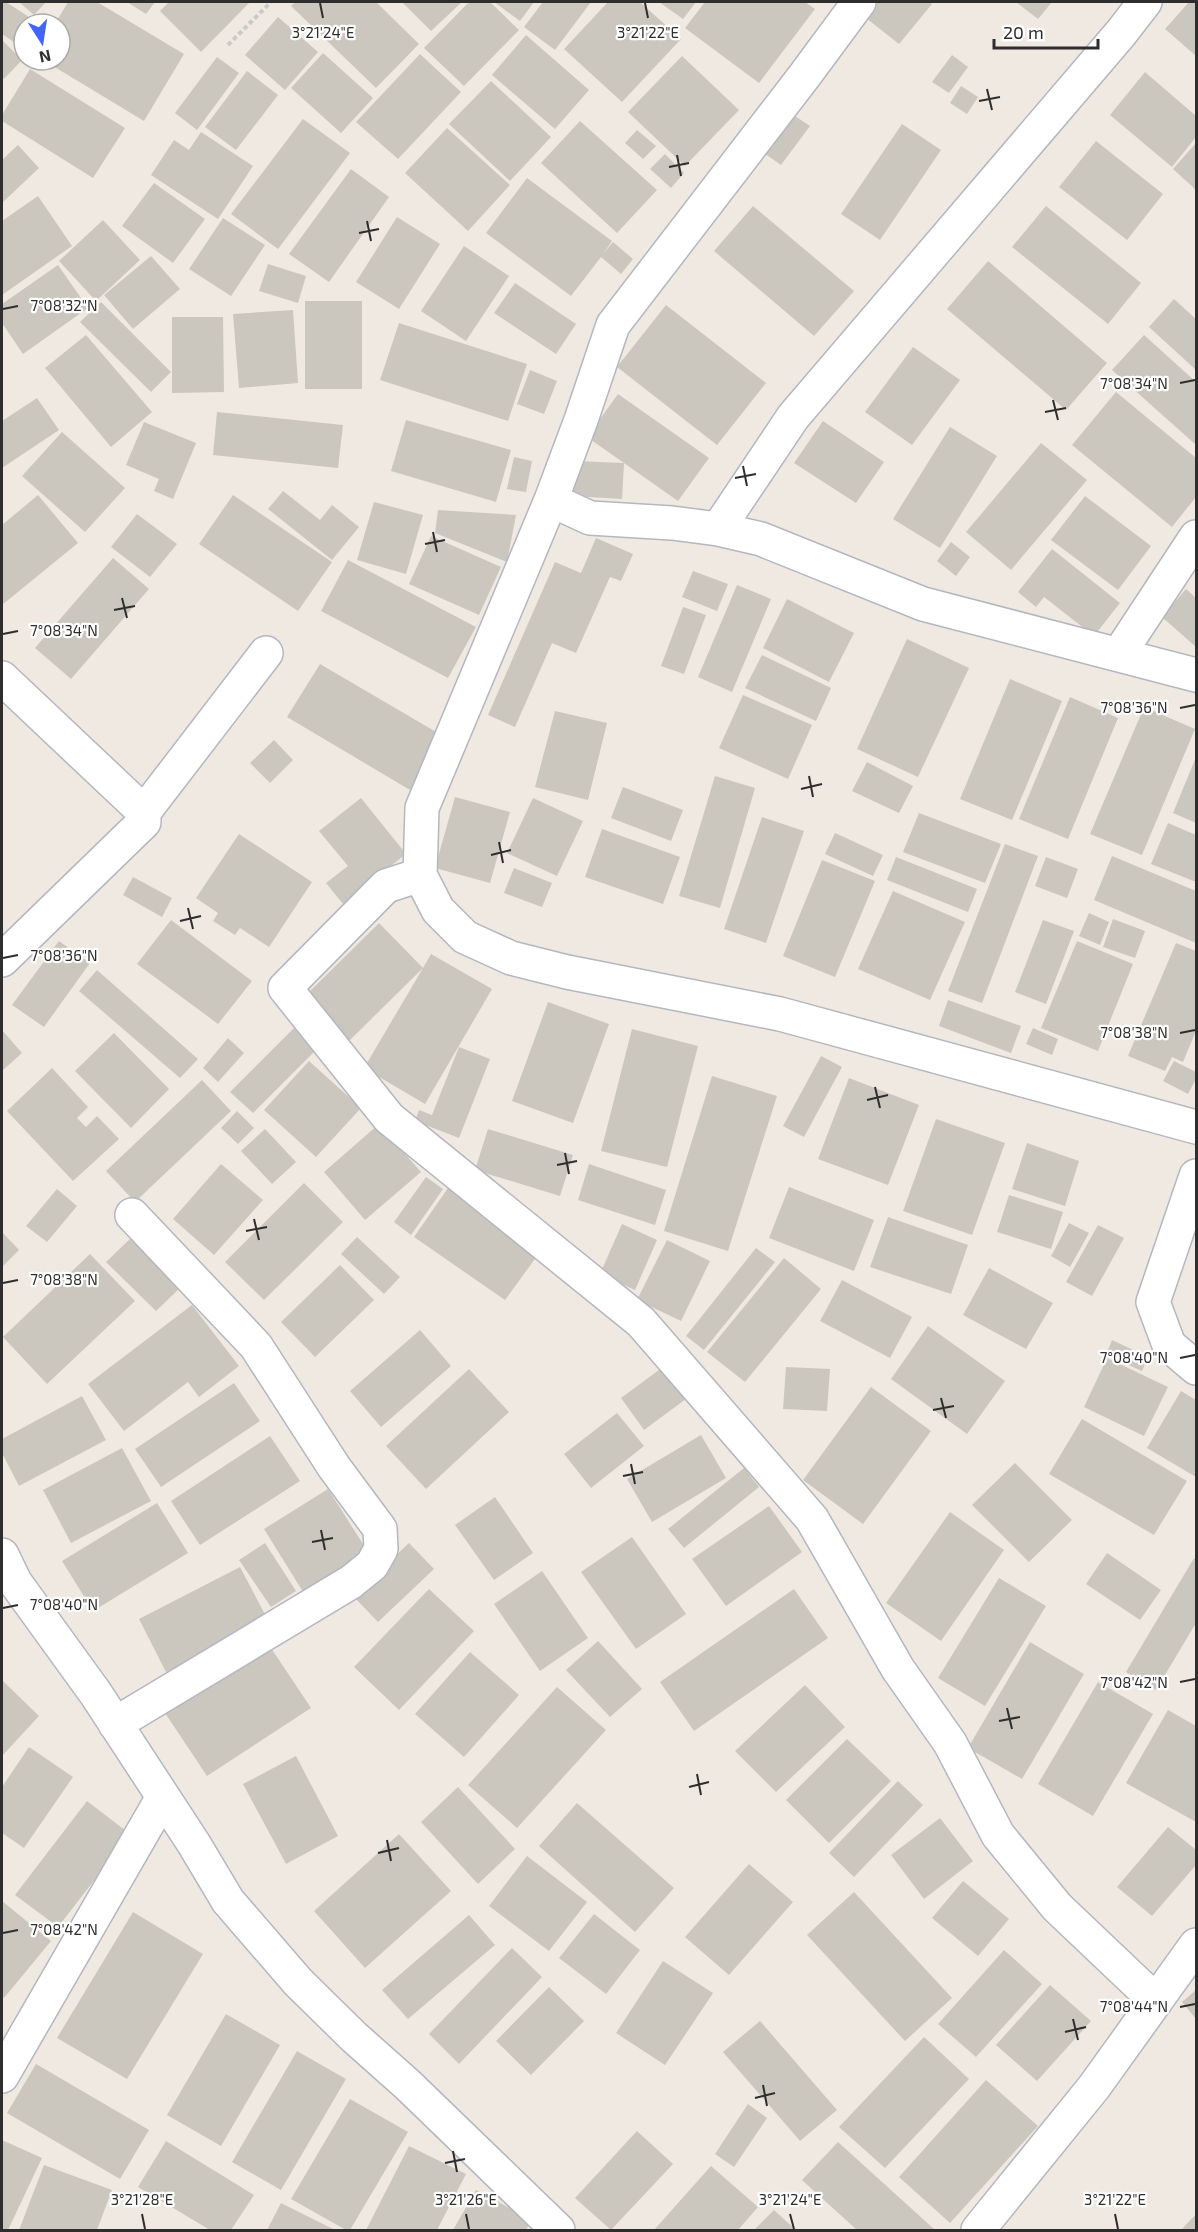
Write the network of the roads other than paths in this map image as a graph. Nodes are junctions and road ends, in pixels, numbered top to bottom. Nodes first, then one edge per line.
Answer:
1 (859, 2) edge
2 (1145, 2) edge
3 (551, 500) junction
4 (718, 529) junction
5 (1197, 537) edge
6 (266, 653) dead end
7 (1119, 654) junction
8 (1197, 675) edge
9 (2, 678) edge
10 (144, 812) junction
11 (420, 875) junction
12 (386, 886) junction
13 (438, 910) junction
14 (2, 960) edge
15 (1197, 1127) edge
16 (1197, 1176) edge
17 (132, 1215) dead end
18 (1197, 1368) edge
19 (2, 1555) edge
20 (115, 1724) junction
21 (163, 1797) junction
22 (1197, 1945) edge
23 (1156, 2001) junction
24 (12, 2031) edge
25 (2, 2076) edge
26 (558, 2230) edge
27 (978, 2230) edge

1 - 3 street
2 - 4 street
3 - 4 street
3 - 11 street
4 - 7 street
5 - 7 street
6 - 10 street
7 - 8 street
9 - 10 street
10 - 14 street
11 - 12 street
11 - 13 street
12 - 13 street
12 - 23 street
13 - 15 street
16 - 18 street
17 - 20 street
19 - 20 street
20 - 21 street
21 - 24 street
21 - 26 street
22 - 23 street
23 - 27 street
24 - 25 street

